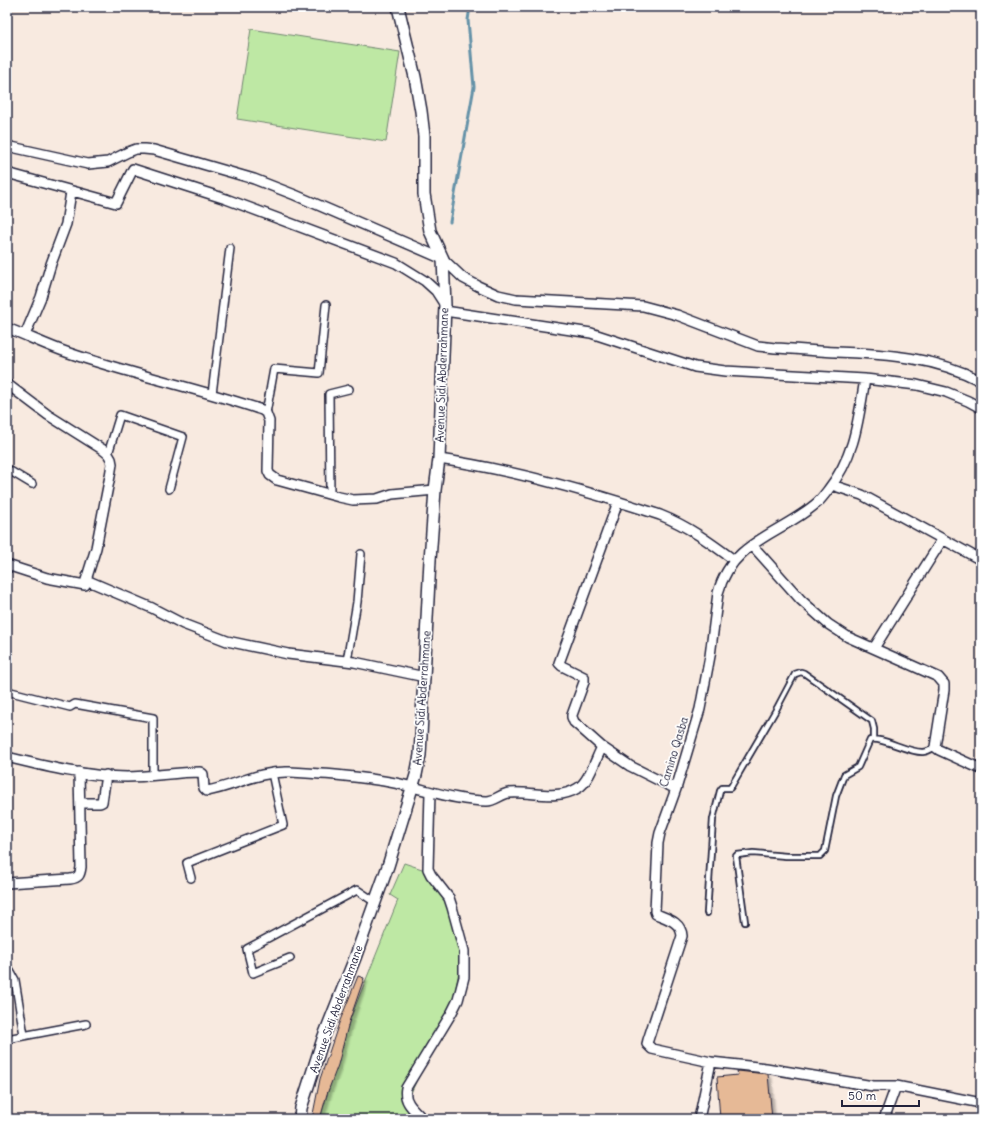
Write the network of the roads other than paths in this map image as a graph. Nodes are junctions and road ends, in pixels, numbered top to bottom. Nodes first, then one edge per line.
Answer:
1 (398, 7) edge
2 (7, 146) edge
3 (7, 173) edge
4 (71, 192) junction
5 (230, 248) dead end
6 (443, 259) junction
7 (326, 304) dead end
8 (445, 308) junction
9 (7, 328) edge
10 (25, 335) junction
11 (865, 379) junction
12 (981, 381) edge
13 (7, 384) edge
14 (349, 390) dead end
15 (212, 394) junction
16 (981, 408) edge
17 (266, 413) junction
18 (108, 454) junction
19 (439, 459) junction
20 (7, 469) edge
21 (32, 484) dead end
22 (832, 485) junction
23 (169, 489) dead end
24 (435, 490) junction
25 (330, 494) junction
26 (618, 502) junction
27 (942, 540) junction
28 (752, 545) junction
29 (361, 554) dead end
30 (734, 560) junction
31 (981, 560) edge
32 (7, 565) edge
33 (86, 580) junction
34 (874, 648) junction
35 (347, 661) junction
36 (424, 677) junction
37 (7, 691) edge
38 (874, 739) junction
39 (602, 747) junction
40 (935, 747) junction
41 (7, 757) edge
42 (981, 769) edge
43 (79, 772) junction
44 (272, 773) junction
45 (106, 775) junction
46 (153, 776) junction
47 (411, 787) junction
48 (676, 789) junction
49 (430, 792) junction
50 (80, 803) junction
51 (191, 878) dead end
52 (7, 882) edge
53 (375, 902) junction
54 (707, 913) dead end
55 (745, 922) dead end
56 (290, 958) dead end
57 (7, 966) edge
58 (86, 1024) dead end
59 (24, 1035) junction
60 (7, 1039) edge
61 (711, 1062) junction
62 (896, 1086) junction
63 (981, 1103) edge
64 (300, 1119) edge
65 (423, 1119) edge
66 (700, 1119) edge
67 (884, 1119) edge

1 - 6 street
2 - 6 street
3 - 4 street
4 - 8 street
4 - 10 street
5 - 15 street
6 - 8 street, Avenue Sidi Abderrahmane
6 - 12 street
7 - 17 street
8 - 11 street
8 - 19 street, Avenue Sidi Abderrahmane
9 - 10 street
10 - 15 street
11 - 16 street
11 - 22 street, Camino Qasba
13 - 18 street
14 - 25 street
15 - 17 street
17 - 25 street
18 - 23 street
18 - 33 street
19 - 24 street, Avenue Sidi Abderrahmane
19 - 26 street
20 - 21 street
22 - 27 street
22 - 28 street, Camino Qasba
24 - 25 street
24 - 36 street, Avenue Sidi Abderrahmane
26 - 30 street
26 - 39 street
27 - 31 street
27 - 34 street
28 - 30 street, Camino Qasba
28 - 34 street
29 - 35 street
30 - 48 street, Camino Qasba
32 - 33 street
33 - 35 street
34 - 40 street
35 - 36 street
36 - 47 street, Avenue Sidi Abderrahmane
37 - 46 street
38 - 40 lane
38 - 54 lane
38 - 55 lane
39 - 48 street
39 - 49 street
40 - 42 street
41 - 43 street
43 - 45 street
43 - 50 street
44 - 46 street
44 - 47 street
44 - 51 street
45 - 46 street
45 - 50 street
47 - 49 street
47 - 53 street, Avenue Sidi Abderrahmane
48 - 61 street, Camino Qasba
49 - 65 street
50 - 52 street
53 - 56 street
53 - 64 street, Avenue Sidi Abderrahmane
57 - 59 street
58 - 59 street
59 - 60 street
61 - 62 street
61 - 66 street
62 - 63 street
62 - 67 street

